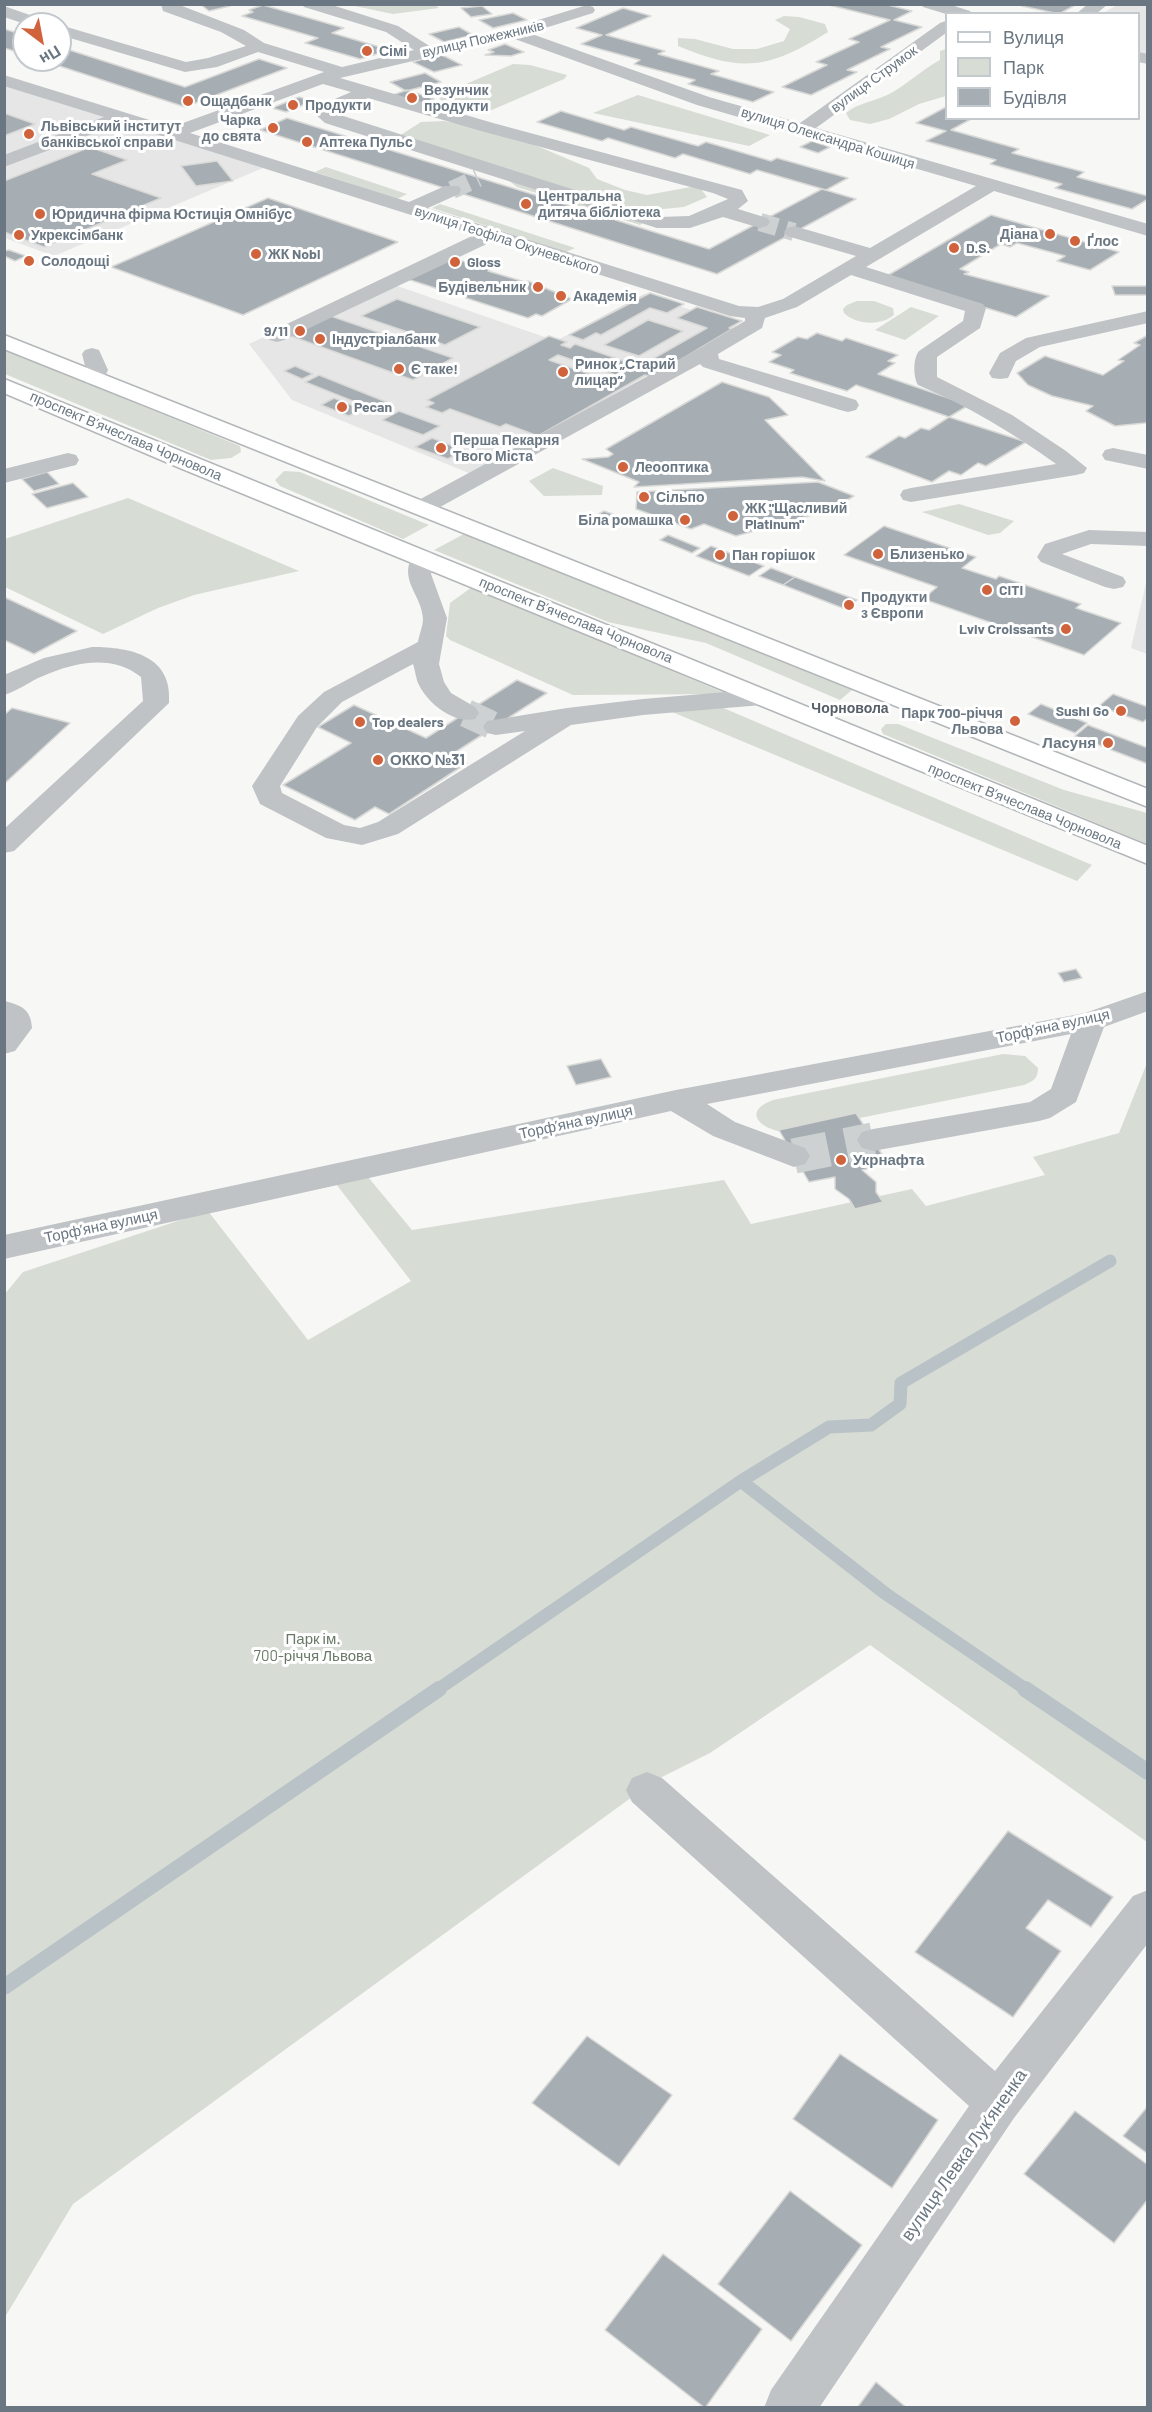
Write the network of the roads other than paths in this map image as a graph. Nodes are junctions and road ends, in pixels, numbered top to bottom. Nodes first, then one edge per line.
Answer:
1 (169, 4) edge
2 (310, 4) edge
3 (929, 4) edge
4 (1100, 4) edge
5 (587, 10) dead end
6 (968, 12) edge
7 (1087, 12) edge
8 (945, 27) edge
9 (513, 33) junction
10 (72, 34) edge
11 (258, 47) junction
12 (426, 51) junction
13 (341, 72) junction
14 (320, 78) junction
15 (4, 80) edge
16 (367, 92) junction
17 (120, 117) junction
18 (801, 131) junction
19 (173, 133) junction
20 (4, 162) edge
21 (989, 186) junction
22 (452, 190) tunnel mouth
23 (410, 209) junction
24 (720, 210) junction
25 (760, 222) tunnel mouth
26 (1148, 230) edge
27 (794, 232) tunnel mouth
28 (490, 235) junction
29 (872, 254) junction
30 (849, 268) junction
31 (755, 313) junction
32 (1148, 317) edge
33 (277, 336) dead end
34 (4, 341) edge
35 (707, 352) junction
36 (92, 354) dead end
37 (1000, 373) dead end
38 (94, 378) junction
39 (4, 385) edge
40 (848, 405) dead end
41 (250, 441) junction
42 (1113, 455) dead end
43 (68, 459) dead end
44 (305, 462) junction
45 (1148, 462) edge
46 (189, 463) junction
47 (4, 476) edge
48 (255, 490) junction
49 (911, 495) dead end
50 (423, 507) junction
51 (1148, 539) edge
52 (423, 557) junction
53 (1114, 582) dead end
54 (429, 646) junction
55 (5, 685) edge
56 (888, 695) junction
57 (762, 697) junction
58 (466, 713) tunnel mouth
59 (567, 716) junction
60 (496, 727) tunnel mouth
61 (838, 729) junction
62 (1148, 799) edge
63 (4, 845) edge
64 (1148, 856) edge
65 (1148, 1000) edge
66 (4, 1010) edge
67 (1091, 1021) junction
68 (4, 1044) edge
69 (676, 1100) junction
70 (873, 1140) tunnel mouth
71 (794, 1156) tunnel mouth
72 (4, 1247) edge
73 (647, 1790) dead end
74 (1148, 1909) edge
75 (998, 2103) junction
76 (789, 2408) edge

1 - 11 street
2 - 12 street
3 - 6 street
4 - 7 street
5 - 9 street, вулиця Пожежників
8 - 18 street, вулиця Струмок
9 - 12 street, вулиця Пожежників
9 - 18 street, вулиця Олександра Кошиця
10 - 11 street
11 - 13 street
12 - 13 street, вулиця Пожежників
13 - 14 street, вулиця Пожежників
14 - 16 street
14 - 19 street, вулиця Пожежників
15 - 17 street, вулиця Теофіла Окуневського
16 - 24 street
16 - 24 street
17 - 19 street, вулиця Теофіла Окуневського
17 - 20 street
18 - 21 street, вулиця Олександра Кошиця
19 - 23 street, вулиця Теофіла Окуневського
21 - 26 street, вулиця Олександра Кошиця
21 - 29 street, вулиця Теофіла Окуневського
22 - 23 street
23 - 28 street, вулиця Теофіла Окуневського
24 - 25 street
27 - 29 street
28 - 31 street, вулиця Теофіла Окуневського
28 - 33 street
29 - 30 street, вулиця Теофіла Окуневського
30 - 31 street, вулиця Теофіла Окуневського
30 - 49 street
31 - 35 street
32 - 37 street
34 - 38 main road
35 - 40 street
35 - 50 street
36 - 38 street
38 - 41 main road
39 - 46 main road, проспект Вʼячеслава Чорновола
41 - 44 main road
41 - 46 main road
42 - 45 street
43 - 47 street
44 - 48 main road
44 - 50 main road
46 - 48 main road, проспект Вʼячеслава Чорновола
48 - 52 main road, проспект Вʼячеслава Чорновола
50 - 56 main road
51 - 53 street
52 - 54 street
52 - 57 main road, проспект Вʼячеслава Чорновола
54 - 58 street
54 - 59 street
55 - 63 street
56 - 61 main road
56 - 62 main road
57 - 59 street
57 - 61 main road, проспект Вʼячеслава Чорновола
59 - 60 street
61 - 64 main road, проспект Вʼячеслава Чорновола
65 - 67 street, Торфʼяна вулиця
66 - 68 street
67 - 69 street, Торфʼяна вулиця
67 - 70 street
69 - 71 street
69 - 72 street, Торфʼяна вулиця
73 - 75 street
74 - 75 street, вулиця Левка Лукʼяненка
75 - 76 street, вулиця Левка Лукʼяненка

